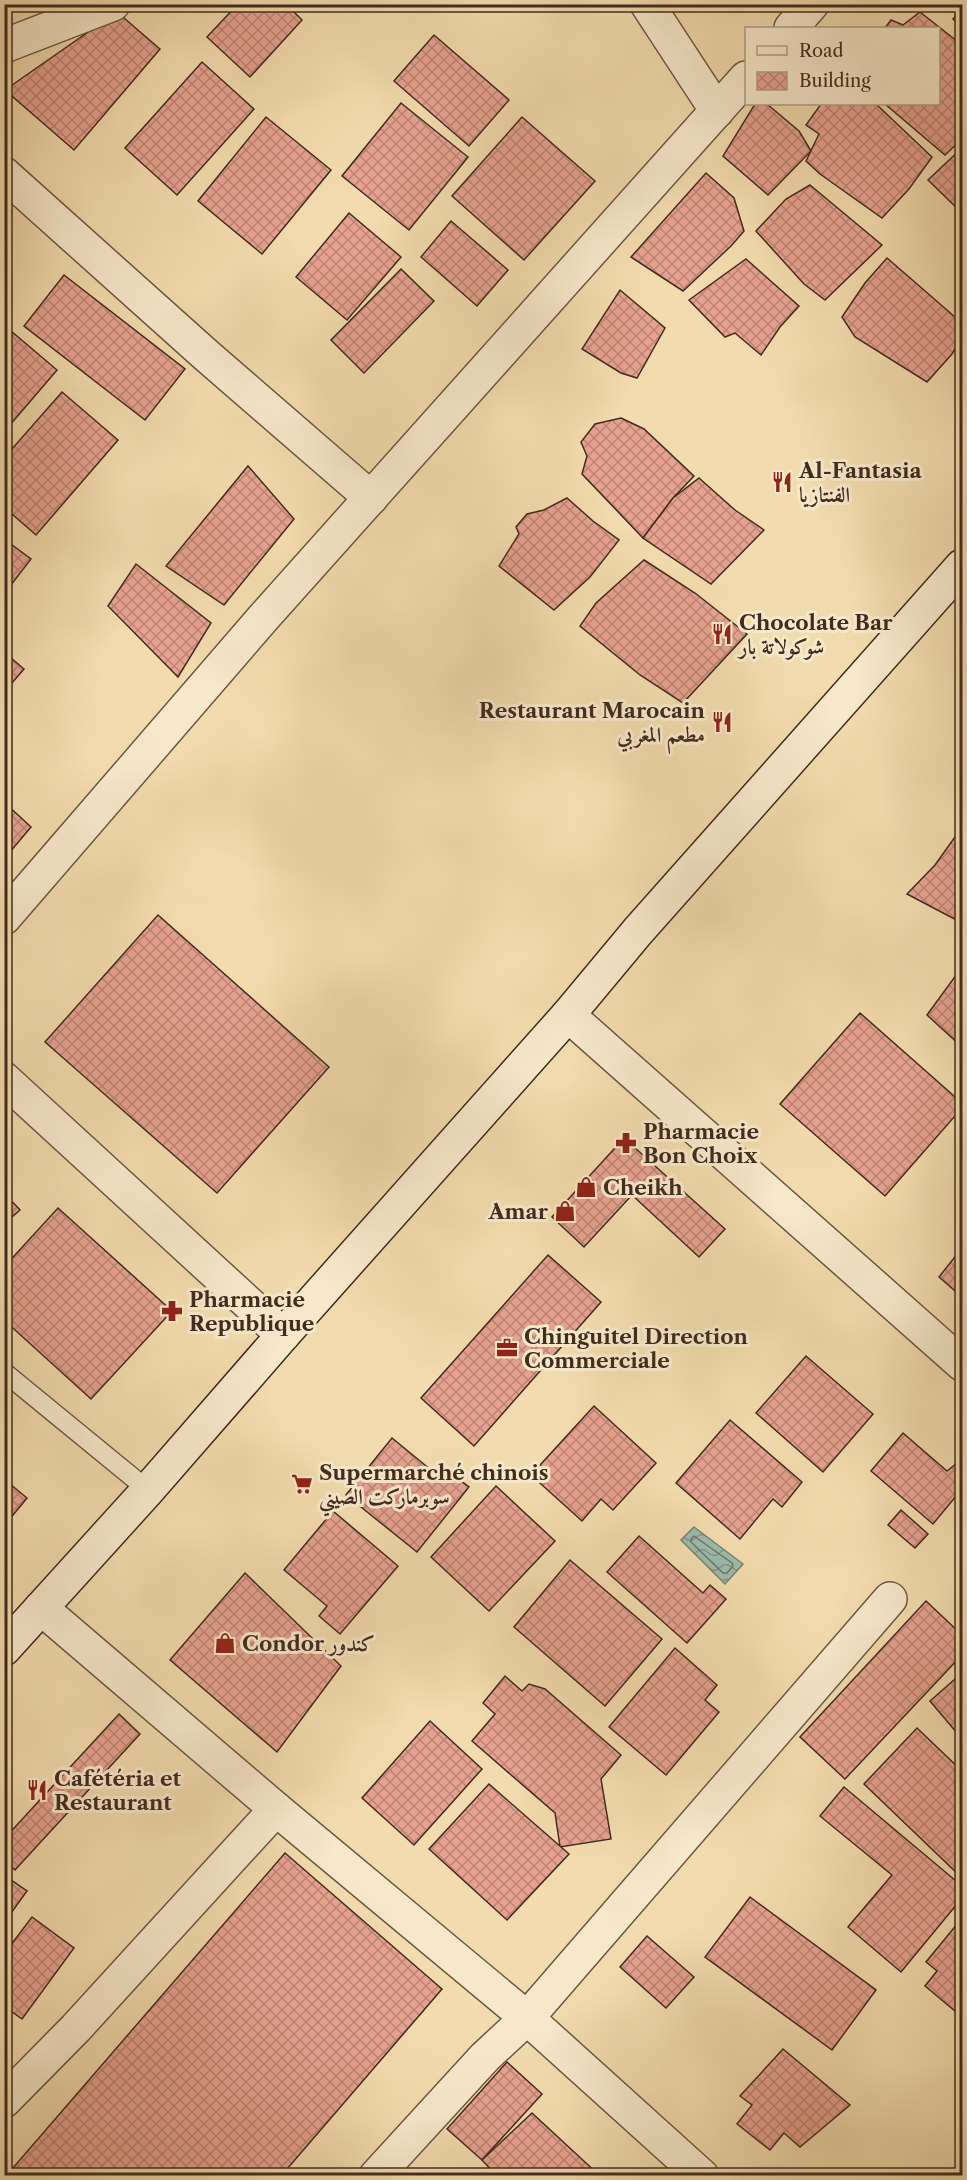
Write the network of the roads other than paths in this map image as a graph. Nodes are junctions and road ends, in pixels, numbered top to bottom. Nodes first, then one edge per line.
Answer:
1 (113, 4) edge
2 (647, 4) edge
3 (812, 4) edge
4 (792, 27) edge
5 (4, 46) edge
6 (745, 80) edge
7 (717, 111) junction
8 (4, 174) edge
9 (371, 498) junction
10 (963, 566) edge
11 (4, 918) edge
12 (568, 1015) junction
13 (4, 1079) edge
14 (283, 1335) junction
15 (963, 1364) edge
16 (4, 1372) edge
17 (148, 1490) junction
18 (890, 1599) dead end
19 (41, 1608) junction
20 (4, 1649) edge
21 (276, 1809) junction
22 (527, 2018) junction
23 (4, 2101) edge
24 (376, 2175) edge
25 (702, 2175) edge

1 - 5 street
2 - 7 street
3 - 4 street
6 - 7 street
7 - 9 street
8 - 9 street
9 - 11 street
10 - 12 street
12 - 14 street
12 - 15 street
13 - 14 street
14 - 17 street
16 - 17 lane
17 - 19 street
18 - 22 street
19 - 20 street
19 - 21 street
21 - 22 street
21 - 23 street
22 - 24 street
22 - 25 street

